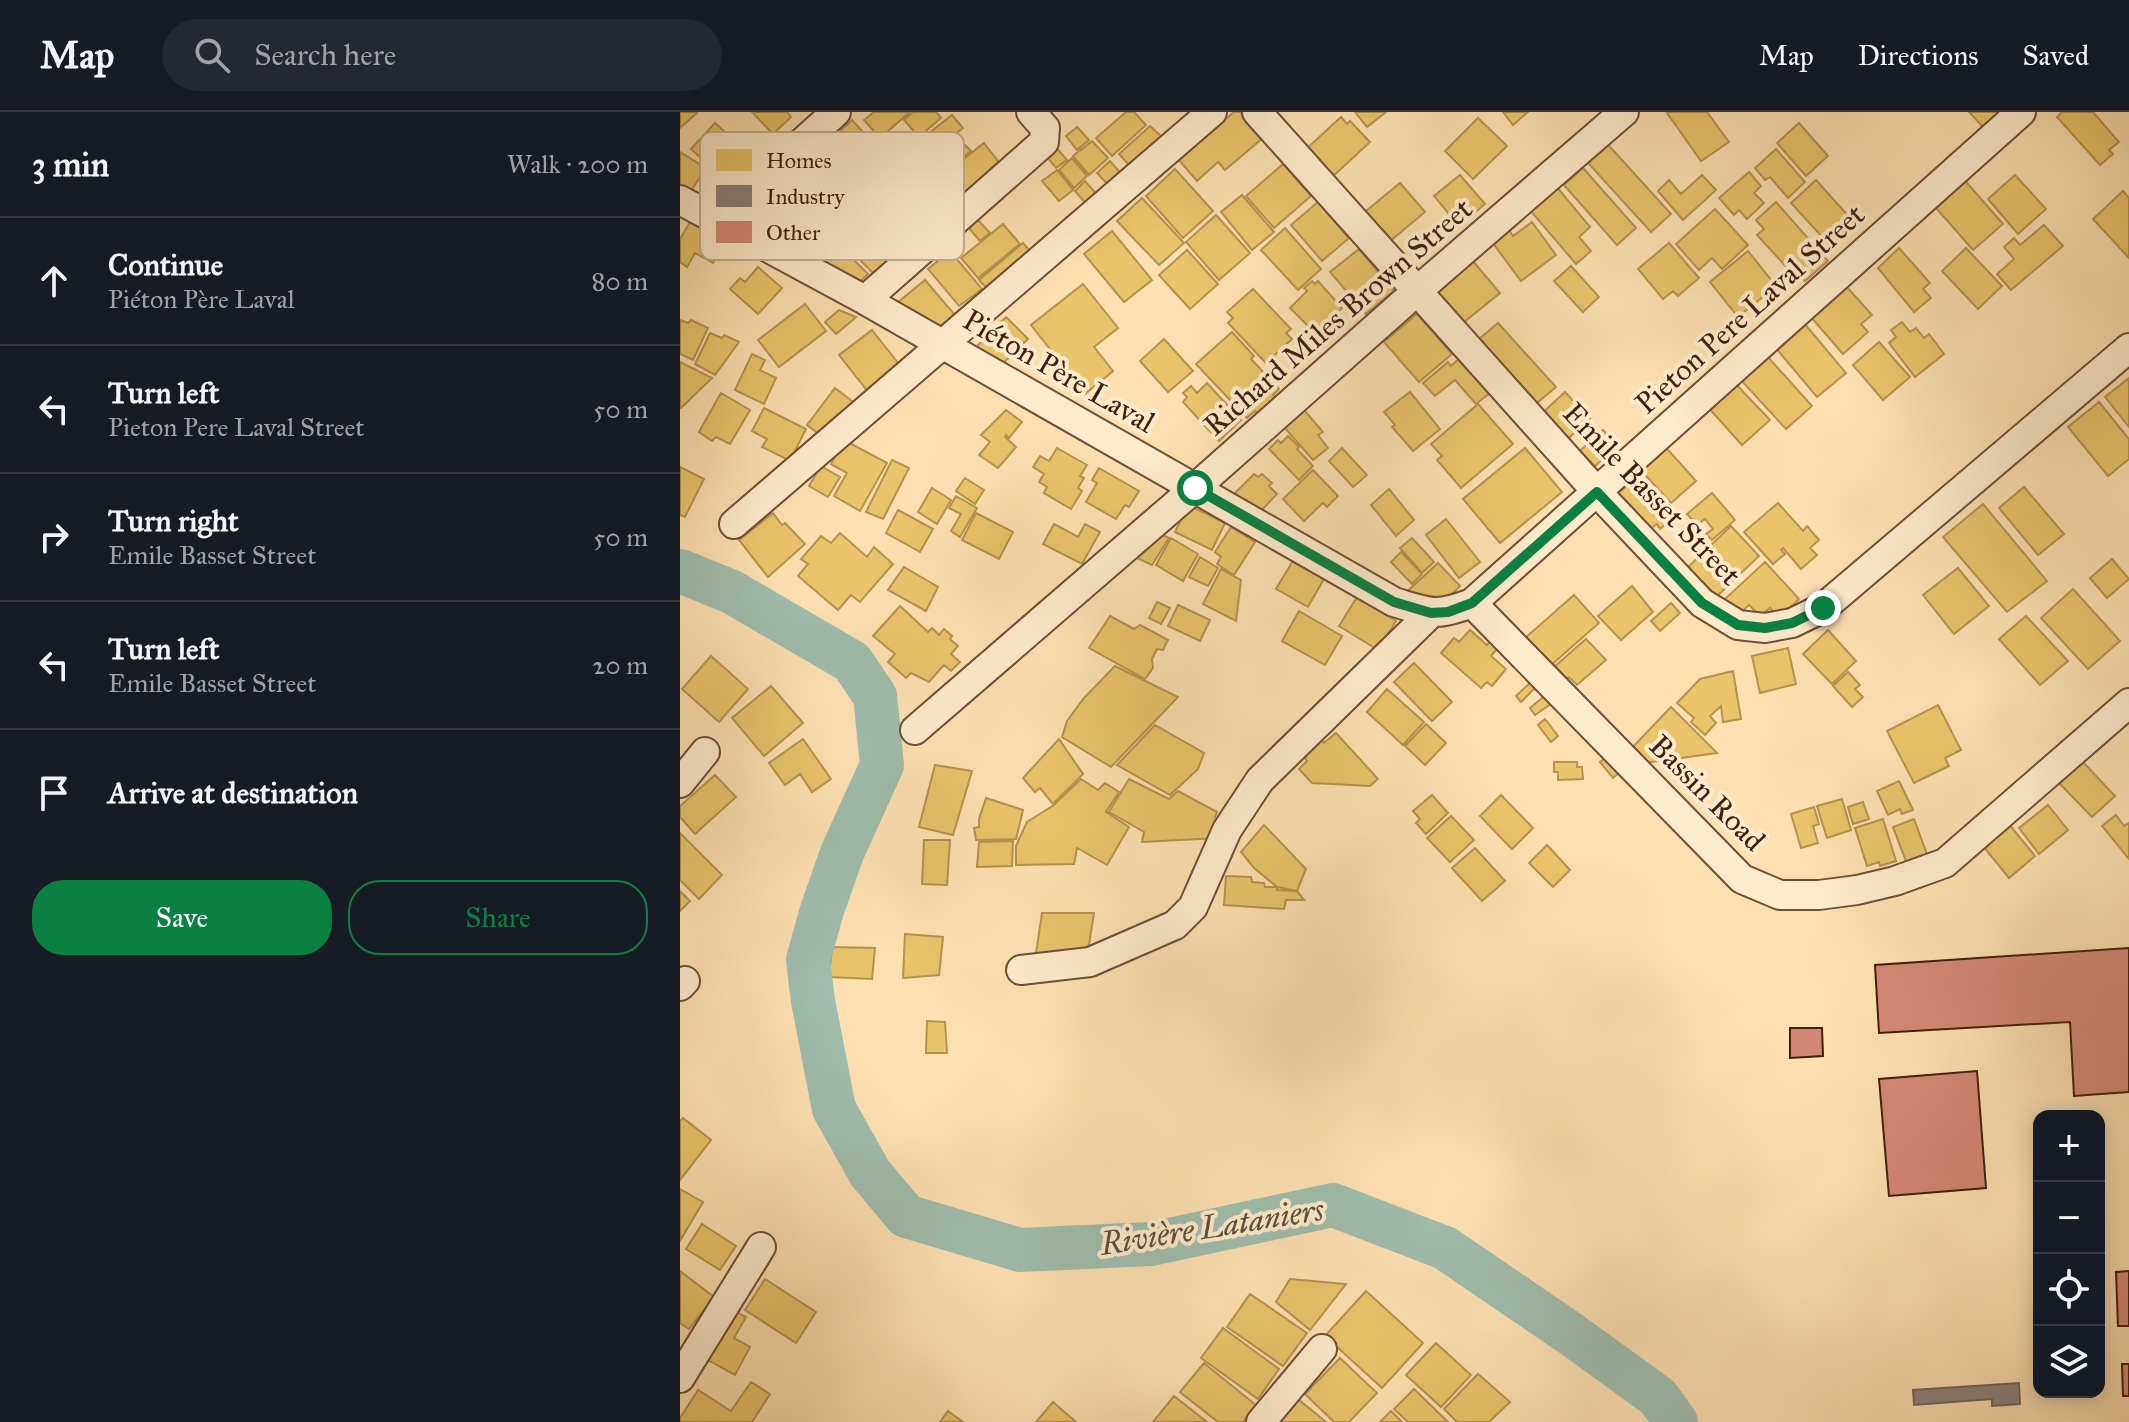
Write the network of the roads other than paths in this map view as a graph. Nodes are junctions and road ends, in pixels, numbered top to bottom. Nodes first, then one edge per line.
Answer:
1 (836, 112) edge
2 (1031, 112) edge
3 (1212, 112) edge
4 (1257, 112) edge
5 (1624, 112) edge
6 (2021, 112) edge
7 (814, 132) edge
8 (680, 200) edge
9 (700, 211) edge
10 (964, 213) edge
11 (790, 260) edge
12 (910, 260) edge
13 (1417, 291) junction
14 (865, 300) junction
15 (943, 344) junction
16 (2129, 348) edge
17 (1195, 488) junction
18 (1597, 492) junction
19 (734, 524) dead end
20 (1450, 609) junction
21 (2129, 703) edge
22 (915, 730) dead end
23 (705, 752) dead end
24 (680, 783) edge
25 (1021, 970) dead end
26 (761, 1247) dead end
27 (1322, 1349) dead end
28 (680, 1378) edge
29 (1261, 1422) edge

1 - 7 street
2 - 10 street
3 - 15 street
4 - 13 street, Emile Basset Street
5 - 13 street, Richard Miles Brown Street
6 - 18 street, Pieton Pere Laval Street
8 - 9 street, Piéton Père Laval
11 - 14 street, Piéton Père Laval
12 - 14 street
13 - 17 street, Richard Miles Brown Street
13 - 18 street, Emile Basset Street
14 - 15 street, Piéton Père Laval
15 - 17 street, Piéton Père Laval
15 - 19 street
16 - 18 street, Emile Basset Street
17 - 20 street, Piéton Père Laval
17 - 22 street, Richard Miles Brown Street
18 - 20 street, Pieton Pere Laval Street
20 - 21 street, Bassin Road
20 - 25 street, Pieton Pere Laval Street
23 - 24 street
26 - 28 street
27 - 29 street

